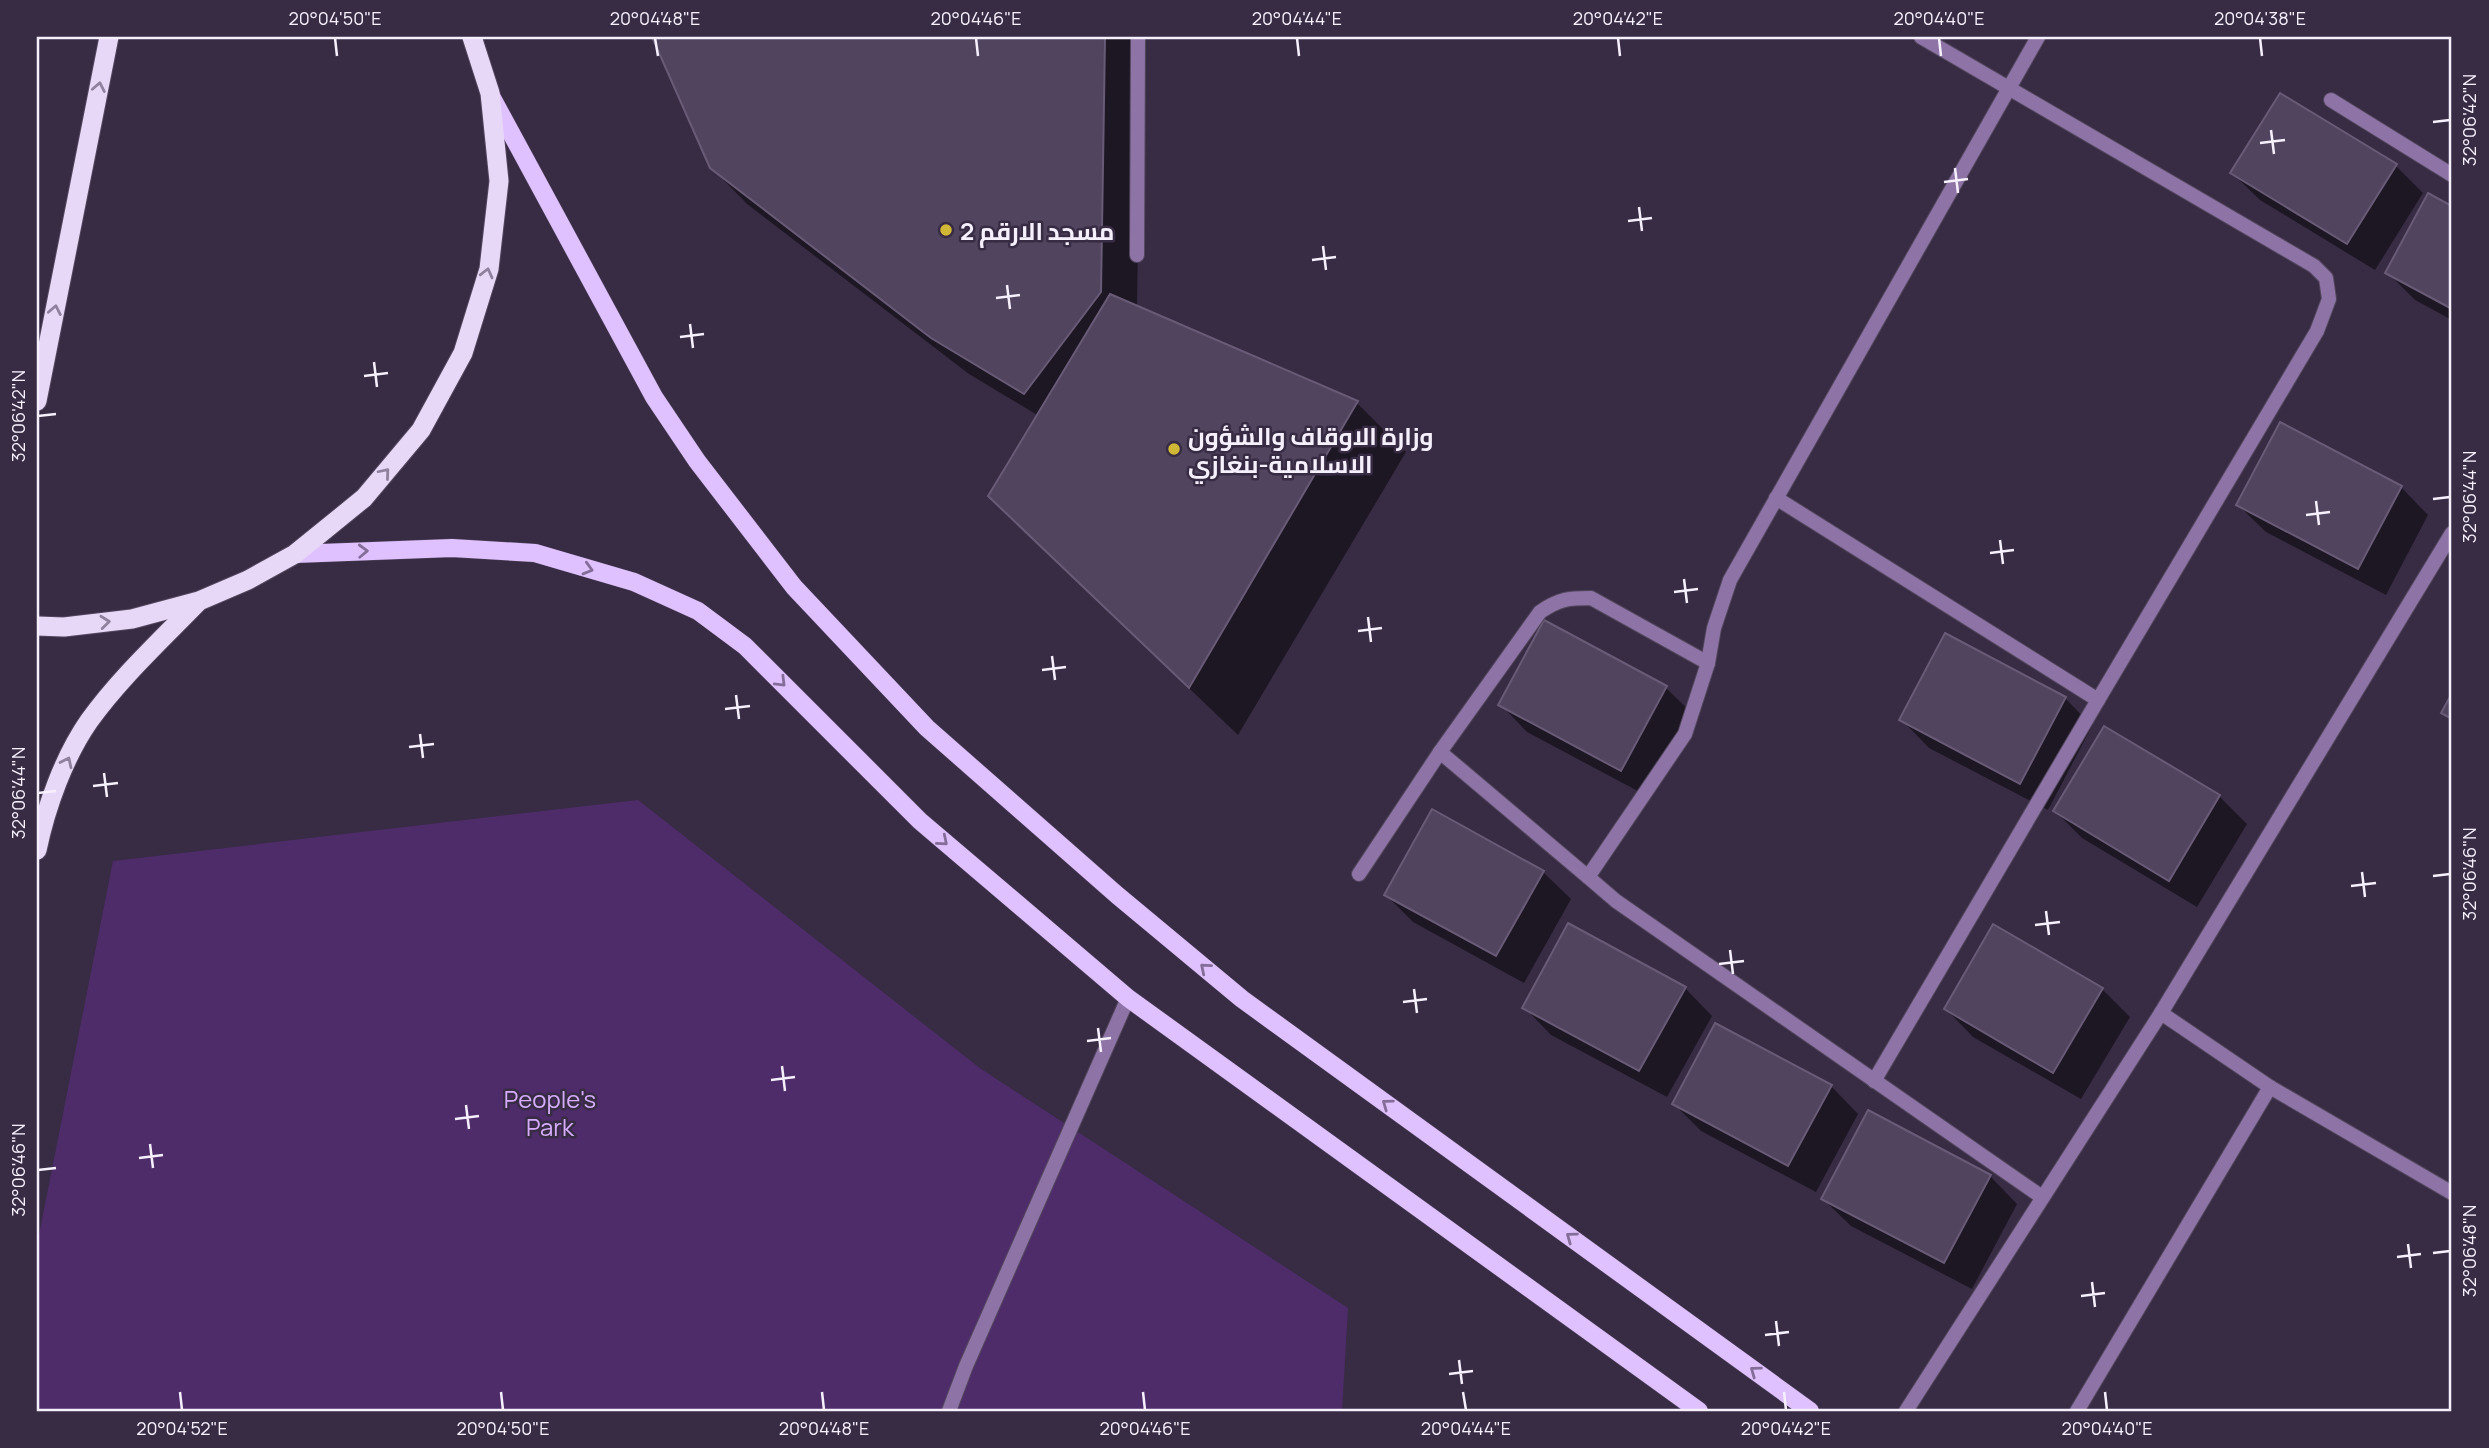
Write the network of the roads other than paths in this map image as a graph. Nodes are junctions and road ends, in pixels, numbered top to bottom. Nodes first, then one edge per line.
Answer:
1 (109, 37) edge
2 (472, 37) edge
3 (1138, 37) edge
4 (1920, 37) edge
5 (2038, 37) edge
6 (2007, 88) junction
7 (490, 93) junction
8 (2332, 100) dead end
9 (2452, 175) edge
10 (1137, 255) dead end
11 (37, 401) edge
12 (1776, 498) junction
13 (2452, 533) edge
14 (295, 554) junction
15 (199, 601) junction
16 (37, 626) edge
17 (1708, 663) junction
18 (2098, 700) junction
19 (1440, 752) junction
20 (37, 850) edge
21 (1359, 874) dead end
22 (1588, 877) junction
23 (1128, 998) junction
24 (2161, 1013) junction
25 (1874, 1081) junction
26 (2270, 1087) junction
27 (2452, 1193) edge
28 (2042, 1197) junction
29 (949, 1411) edge
30 (1699, 1411) edge
31 (1810, 1411) edge
32 (1906, 1411) edge
33 (2077, 1411) edge

11 -> 1 highway
2 - 7 highway
3 - 10 street
4 - 6 street
5 - 6 street
6 - 12 street
6 - 18 street
14 -> 7 highway
31 -> 7 main road
8 - 9 street
12 - 17 street
12 - 18 street
13 - 24 street
14 - 15 highway
14 -> 23 main road
16 -> 15 highway
20 -> 15 highway
17 - 19 street
17 - 22 street
18 - 25 street
19 - 21 street
19 - 22 street
22 - 25 street
23 - 29 street
23 - 30 main road
24 - 26 street
24 - 28 street
25 - 28 street
26 - 27 street
26 - 33 street
28 - 32 street

